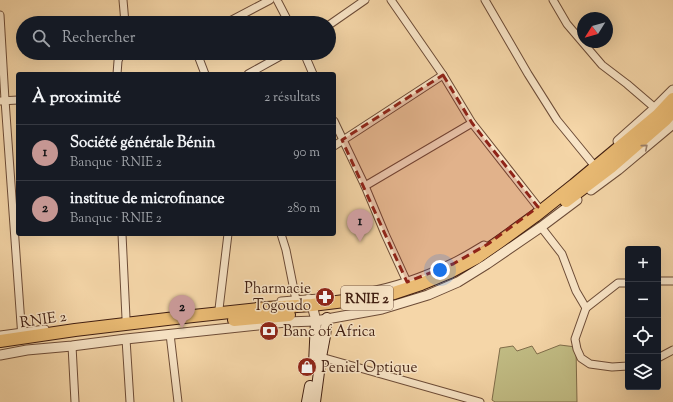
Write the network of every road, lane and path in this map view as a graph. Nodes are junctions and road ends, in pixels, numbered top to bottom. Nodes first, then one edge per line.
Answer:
1 (123, 0) edge
2 (270, 0) edge
3 (277, 0) edge
4 (365, 0) edge
5 (391, 0) edge
6 (485, 0) edge
7 (553, 0) edge
8 (0, 15) edge
9 (124, 16) edge
10 (239, 16) edge
11 (285, 16) edge
12 (336, 20) edge
13 (118, 60) edge
14 (200, 60) edge
15 (273, 60) edge
16 (307, 60) edge
17 (117, 72) edge
18 (204, 72) edge
19 (252, 72) edge
20 (312, 72) edge
21 (443, 75) junction
22 (673, 90) edge
23 (673, 99) edge
24 (16, 100) edge
25 (2, 101) edge
26 (655, 108) junction
27 (673, 111) edge
28 (472, 123) junction
29 (673, 124) edge
30 (336, 126) edge
31 (342, 140) junction
32 (336, 144) edge
33 (592, 164) junction
34 (365, 186) junction
35 (538, 207) junction
36 (541, 227) junction
37 (122, 236) edge
38 (228, 236) edge
39 (282, 236) edge
40 (661, 281) edge
41 (673, 281) edge
42 (408, 282) junction
43 (625, 282) edge
44 (296, 300) junction
45 (318, 308) junction
46 (586, 308) junction
47 (219, 309) junction
48 (126, 318) junction
49 (170, 334) junction
50 (0, 335) edge
51 (21, 335) junction
52 (126, 339) junction
53 (0, 341) edge
54 (72, 346) junction
55 (0, 348) edge
56 (673, 350) edge
57 (0, 355) edge
58 (661, 356) edge
59 (321, 358) junction
60 (625, 366) edge
61 (75, 402) edge
62 (130, 402) edge
63 (178, 402) edge
64 (308, 402) edge
65 (315, 402) edge
66 (480, 402) edge

1 - 9 street
2 - 10 street
3 - 11 street
4 - 12 street
5 - 21 street
6 - 33 street
7 - 26 street
8 - 25 street
13 - 17 street
14 - 18 street
15 - 19 street
16 - 20 street
21 - 28 street
21 - 31 street
22 - 26 street
23 - 45 highway, RNIE 2 / RNIE 2
24 - 25 street
25 - 51 street
26 - 33 street
27 - 45 highway, RNIE 2 / RNIE 2
28 - 34 street
28 - 35 street
36 -> 29 street
30 - 31 street
31 - 32 street
31 - 34 street
33 - 35 street
34 - 42 street
35 - 42 street
36 - 45 street
36 - 46 street
37 - 48 street
38 - 47 street
39 - 44 street
40 - 41 street
42 - 45 street
43 - 46 street
44 - 45 street
44 - 47 street
45 - 49 street
45 - 51 highway, RNIE 2 / RNIE 2
45 - 55 highway, RNIE 2 / RNIE 2
45 - 59 main road
45 - 64 main road
46 - 60 street
47 - 48 street
48 - 51 street
49 - 52 street
49 - 63 street
50 - 51 street
51 - 53 highway, RNIE 2 / RNIE 2
52 - 54 street
52 - 62 street
54 - 57 street
54 - 61 street
56 - 58 street
59 - 65 main road
59 - 66 street

